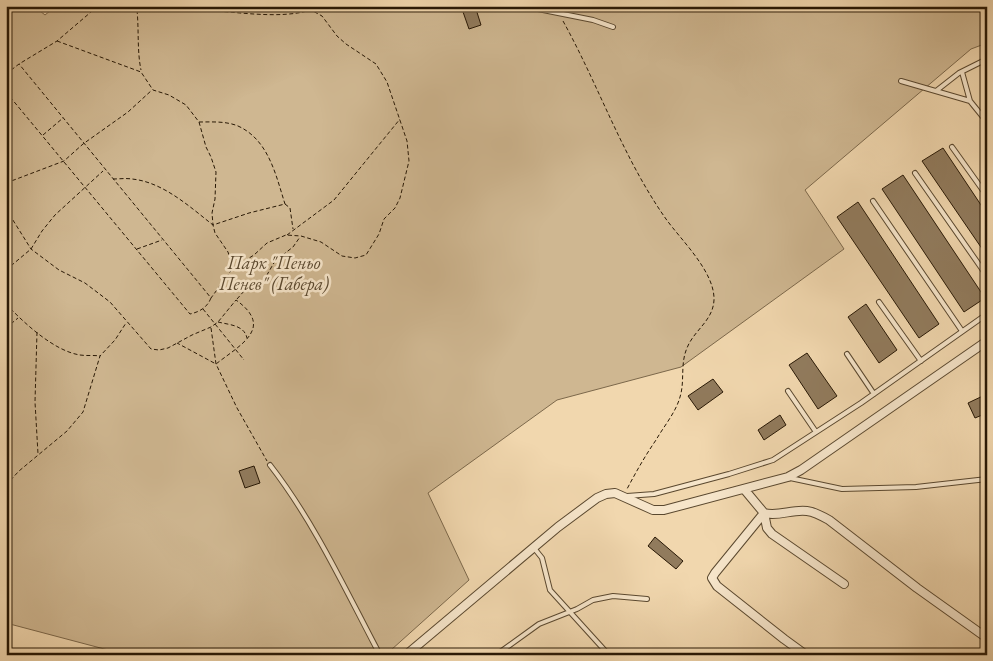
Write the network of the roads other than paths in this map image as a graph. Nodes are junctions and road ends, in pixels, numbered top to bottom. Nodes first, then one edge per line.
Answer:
1 (523, 6) edge
2 (613, 28) dead end
3 (987, 59) edge
4 (962, 72) junction
5 (901, 81) dead end
6 (936, 91) junction
7 (970, 100) junction
8 (987, 122) edge
9 (952, 147) dead end
10 (915, 173) dead end
11 (987, 196) edge
12 (873, 200) dead end
13 (987, 276) edge
14 (878, 302) dead end
15 (987, 314) edge
16 (962, 331) junction
17 (987, 341) edge
18 (847, 354) dead end
19 (920, 361) junction
20 (788, 391) dead end
21 (874, 394) junction
22 (816, 432) junction
23 (270, 466) road end
24 (788, 477) junction
25 (987, 479) edge
26 (744, 489) junction
27 (624, 496) junction
28 (764, 514) junction
29 (534, 548) junction
30 (844, 584) dead end
31 (646, 599) dead end
32 (570, 612) junction
33 (987, 638) edge
34 (380, 655) edge
35 (406, 655) edge
36 (496, 655) edge
37 (609, 655) edge
38 (806, 655) edge

1 - 2 lane
3 - 4 lane
4 - 6 lane
4 - 7 lane
5 - 6 lane
6 - 7 lane
7 - 8 lane
9 - 11 lane
10 - 13 lane
12 - 16 lane
14 - 19 lane
15 - 16 lane
16 - 19 lane
17 - 24 street
18 - 21 lane
19 - 21 lane
20 - 22 lane
21 - 22 lane
22 - 27 lane
23 - 34 lane
24 - 25 lane
24 - 26 street
26 - 27 street
26 - 28 street
27 - 29 street
28 - 30 street
28 - 33 street
28 - 38 street
29 - 32 lane
29 - 35 street
31 - 32 lane
32 - 36 lane
32 - 37 lane

